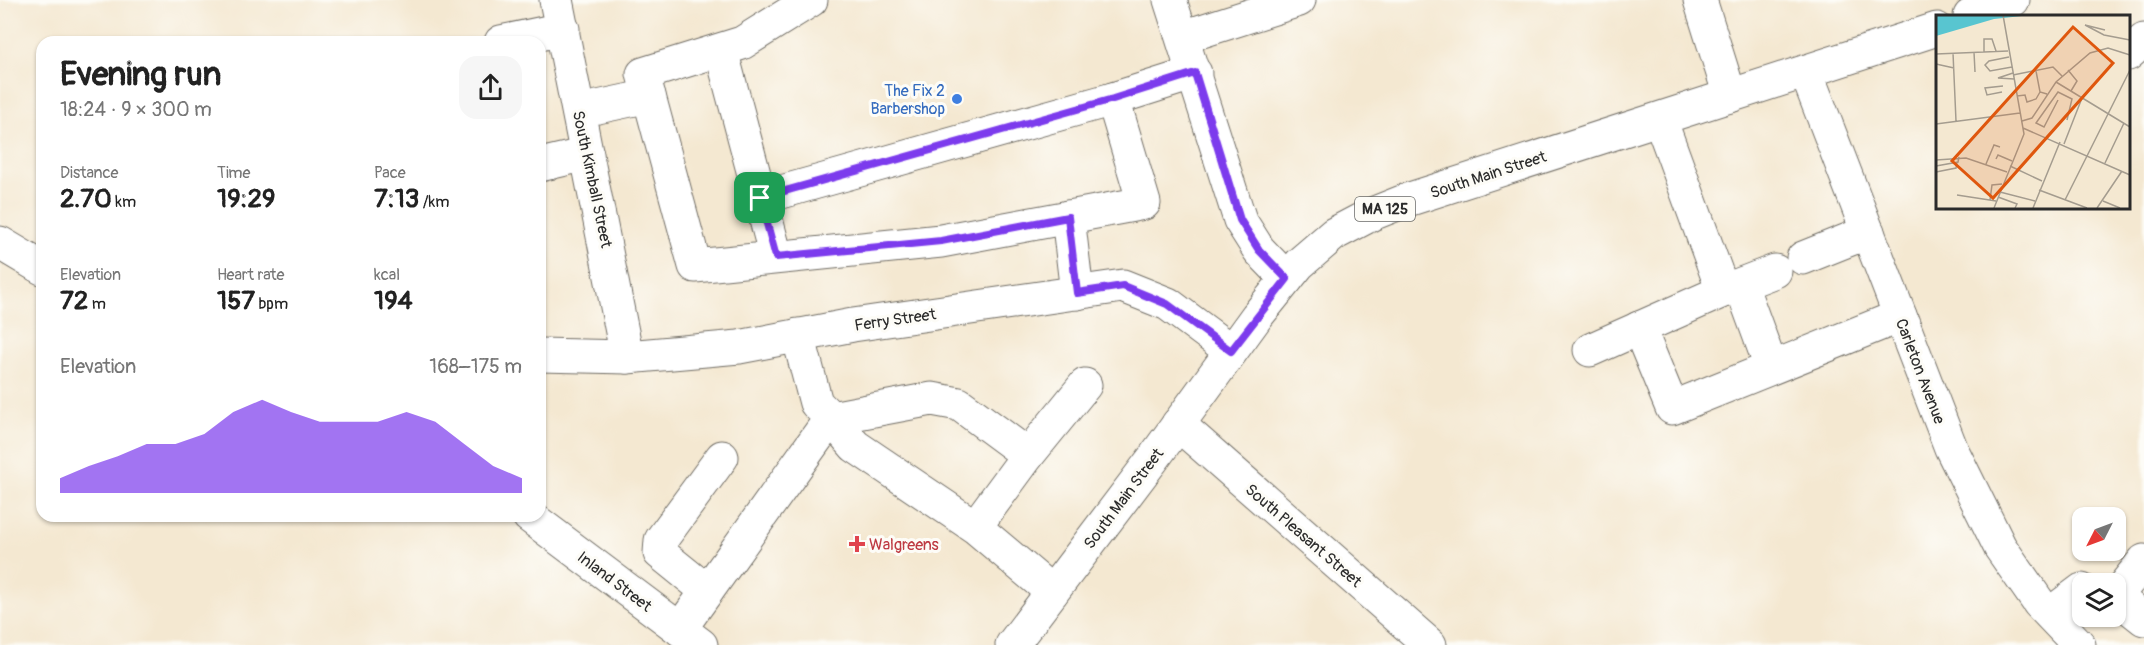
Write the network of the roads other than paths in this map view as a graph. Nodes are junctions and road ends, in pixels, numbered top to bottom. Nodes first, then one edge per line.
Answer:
1 (811, 0) edge
2 (1170, 0) edge
3 (1299, 0) edge
4 (1701, 0) edge
5 (2013, 0) edge
6 (565, 9) edge
7 (1973, 15) edge
8 (1936, 29) edge
9 (513, 36) edge
10 (1183, 37) junction
11 (2144, 40) edge
12 (721, 50) junction
13 (2129, 52) edge
14 (1806, 72) junction
15 (1195, 73) junction
16 (649, 96) junction
17 (1730, 96) junction
18 (1113, 99) junction
19 (579, 111) junction
20 (1660, 119) junction
21 (587, 154) junction
22 (546, 164) edge
23 (760, 198) junction
24 (1068, 217) junction
25 (1868, 232) junction
26 (0, 243) edge
27 (776, 257) junction
28 (36, 264) edge
29 (1287, 279) junction
30 (1732, 288) junction
31 (1077, 293) junction
32 (1900, 316) junction
33 (1639, 328) junction
34 (798, 335) junction
35 (1590, 350) dead end
36 (1231, 351) junction
37 (546, 354) edge
38 (627, 357) junction
39 (1771, 367) junction
40 (1085, 385) dead end
41 (831, 418) junction
42 (1178, 424) junction
43 (1028, 454) junction
44 (722, 457) dead end
45 (537, 522) edge
46 (975, 527) junction
47 (2144, 561) edge
48 (2126, 583) edge
49 (707, 591) junction
50 (1052, 592) junction
51 (2072, 598) edge
52 (2126, 605) edge
53 (2050, 614) junction
54 (2144, 619) edge
55 (690, 637) edge
56 (1012, 645) edge
57 (1430, 645) edge
58 (2079, 645) edge

1 - 12 street
2 - 10 street
3 - 10 street
4 - 17 street
5 - 7 street
6 - 9 street
6 - 19 street, South Kimball Street
8 - 14 street, South Main Street / MA 125
10 - 15 street
11 - 13 street
12 - 16 street
12 - 23 street
14 - 17 street, South Main Street / MA 125
14 - 25 street, Carleton Avenue
15 - 18 street
15 - 29 street
16 - 19 street
16 - 27 street
17 - 20 street, South Main Street / MA 125
18 - 23 street
18 - 24 street
19 - 21 street, South Kimball Street
20 - 29 street, South Main Street / MA 125
20 - 30 street
21 - 22 street
21 - 38 street, South Kimball Street
23 - 27 street
24 - 27 street
24 - 31 street
25 - 30 street
25 - 32 street, Carleton Avenue
26 - 28 street
29 - 36 street, South Main Street / MA 125
30 - 33 street
30 - 39 street
31 - 34 street, Ferry Street
31 - 36 street, Ferry Street
32 - 39 street
32 - 53 street, Carleton Avenue
33 - 35 street
33 - 39 street
34 - 38 street, Ferry Street
34 - 41 street
36 - 42 street, South Main Street / MA 125
37 - 38 street, Ferry Street
40 - 43 street
41 - 43 street
41 - 46 street
41 - 49 street
42 - 50 street, South Main Street / MA 125
42 - 57 street, South Pleasant Street
43 - 46 street
44 - 49 street
45 - 55 street, Inland Street
46 - 50 street
47 - 48 street
49 - 55 street
50 - 56 street, South Main Street / MA 125
51 - 53 street
52 - 54 street
53 - 58 street, Carleton Avenue

